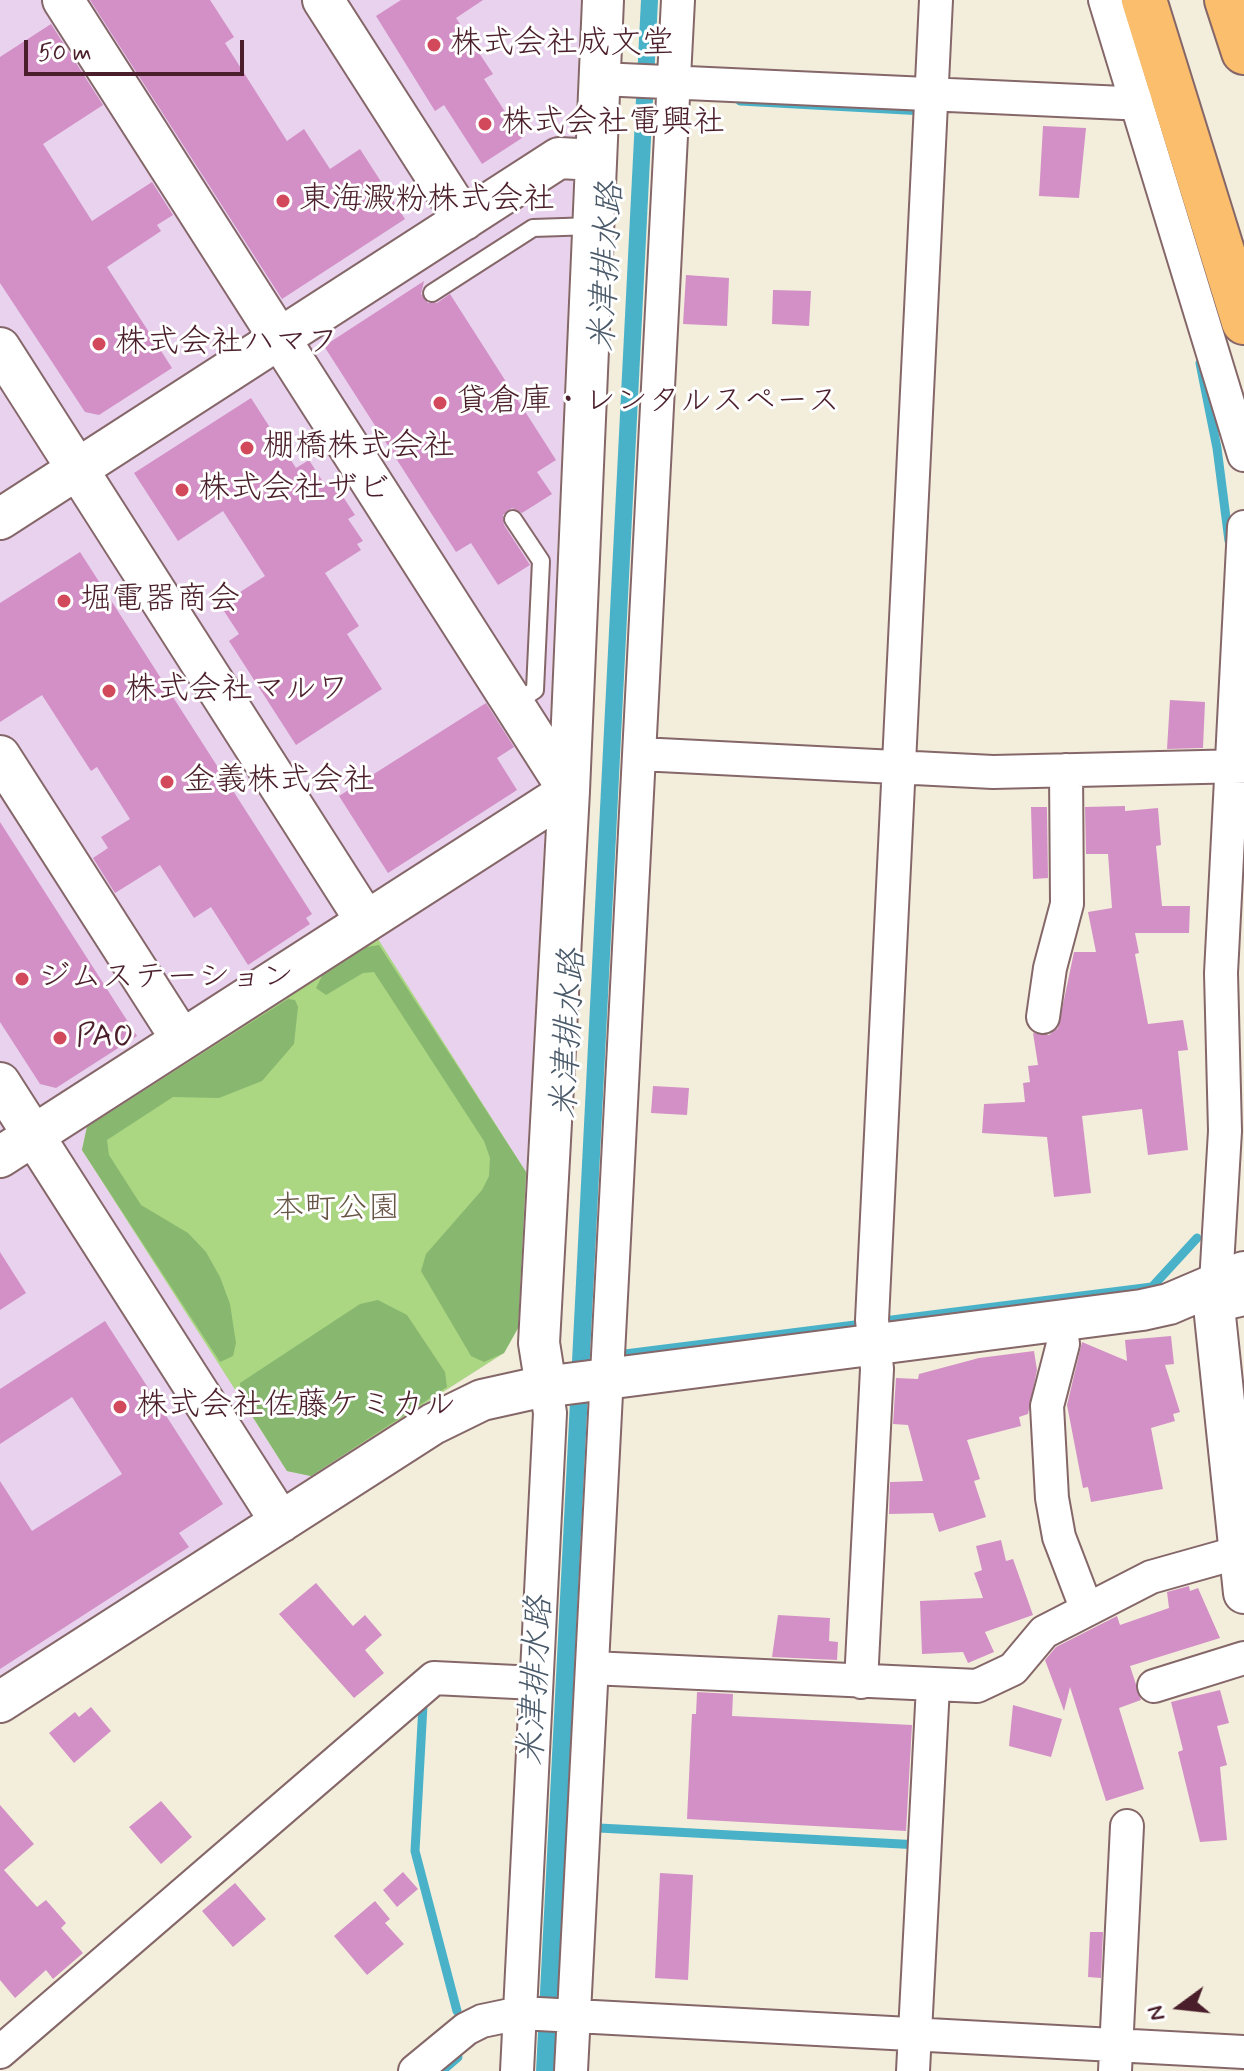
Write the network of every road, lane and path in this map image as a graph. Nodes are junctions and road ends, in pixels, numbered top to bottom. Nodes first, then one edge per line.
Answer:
1 (63, 0) edge
2 (323, 0) edge
3 (603, 0) edge
4 (678, 0) edge
5 (936, 0) edge
6 (1105, 0) edge
7 (1144, 0) edge
8 (1227, 0) edge
9 (1244, 52) edge
10 (612, 79) junction
11 (668, 82) junction
12 (932, 95) junction
13 (1136, 99) junction
14 (596, 160) junction
15 (464, 220) junction
16 (574, 226) junction
17 (432, 293) dead end
18 (1244, 322) edge
19 (280, 338) junction
20 (0, 348) edge
21 (1244, 455) edge
22 (77, 469) junction
23 (0, 519) edge
24 (513, 519) dead end
25 (1244, 527) edge
26 (514, 704) junction
27 (640, 754) junction
28 (0, 756) edge
29 (899, 767) junction
30 (1238, 767) edge
31 (1066, 770) junction
32 (569, 791) junction
33 (366, 921) junction
34 (1232, 1005) edge
35 (1043, 1017) dead end
36 (182, 1040) junction
37 (0, 1083) edge
38 (34, 1135) junction
39 (0, 1157) edge
40 (1230, 1276) edge
41 (1060, 1321) junction
42 (874, 1344) junction
43 (605, 1379) junction
44 (550, 1386) junction
45 (281, 1522) junction
46 (1240, 1552) junction
47 (1244, 1593) edge
48 (1087, 1610) junction
49 (1244, 1658) edge
50 (592, 1668) junction
51 (861, 1682) junction
52 (536, 1683) junction
53 (933, 1686) junction
54 (1154, 1686) dead end
55 (0, 1702) edge
56 (1127, 1826) dead end
57 (525, 2013) junction
58 (570, 2016) junction
59 (915, 2034) junction
60 (0, 2052) edge
61 (1244, 2052) edge
62 (1115, 2058) edge
63 (415, 2071) edge
64 (517, 2071) edge
65 (571, 2071) edge
66 (913, 2071) edge

1 - 19 street
2 - 15 street
3 - 10 street
4 - 11 street
5 - 12 street
6 - 13 street
7 - 18 highway
8 - 9 highway
10 - 11 street
10 - 14 street
11 - 12 street
11 - 27 street
12 - 13 street
12 - 29 street
13 - 21 street
14 - 15 street
14 - 16 street
15 - 19 street
16 - 17 lane
16 - 32 street
19 - 22 street
19 - 26 street
20 - 22 street
22 - 23 street
22 - 33 street
24 - 26 lane
25 - 30 street
26 - 32 street
27 - 29 street
27 - 43 street
28 - 36 street
29 - 31 street
29 - 42 street
30 - 31 street
30 - 34 street
31 - 35 street
32 - 33 street
32 - 44 street
33 - 36 street
34 - 40 street
36 - 38 street
37 - 38 street
38 - 39 street
38 - 45 street
40 - 41 street
40 - 46 street
41 - 42 street
41 - 48 street
42 - 43 street
42 - 51 street
43 - 44 street
43 - 50 street
44 - 45 street
44 - 52 street
45 - 55 street
46 - 47 street
46 - 48 street
48 - 53 street
49 - 54 street
50 - 51 street
50 - 58 street
51 - 53 street
52 - 57 street
52 - 60 street
53 - 59 street
56 - 62 street
57 - 58 street
57 - 63 street
57 - 64 street
58 - 59 street
58 - 65 street
59 - 62 street
59 - 66 street
61 - 62 street

